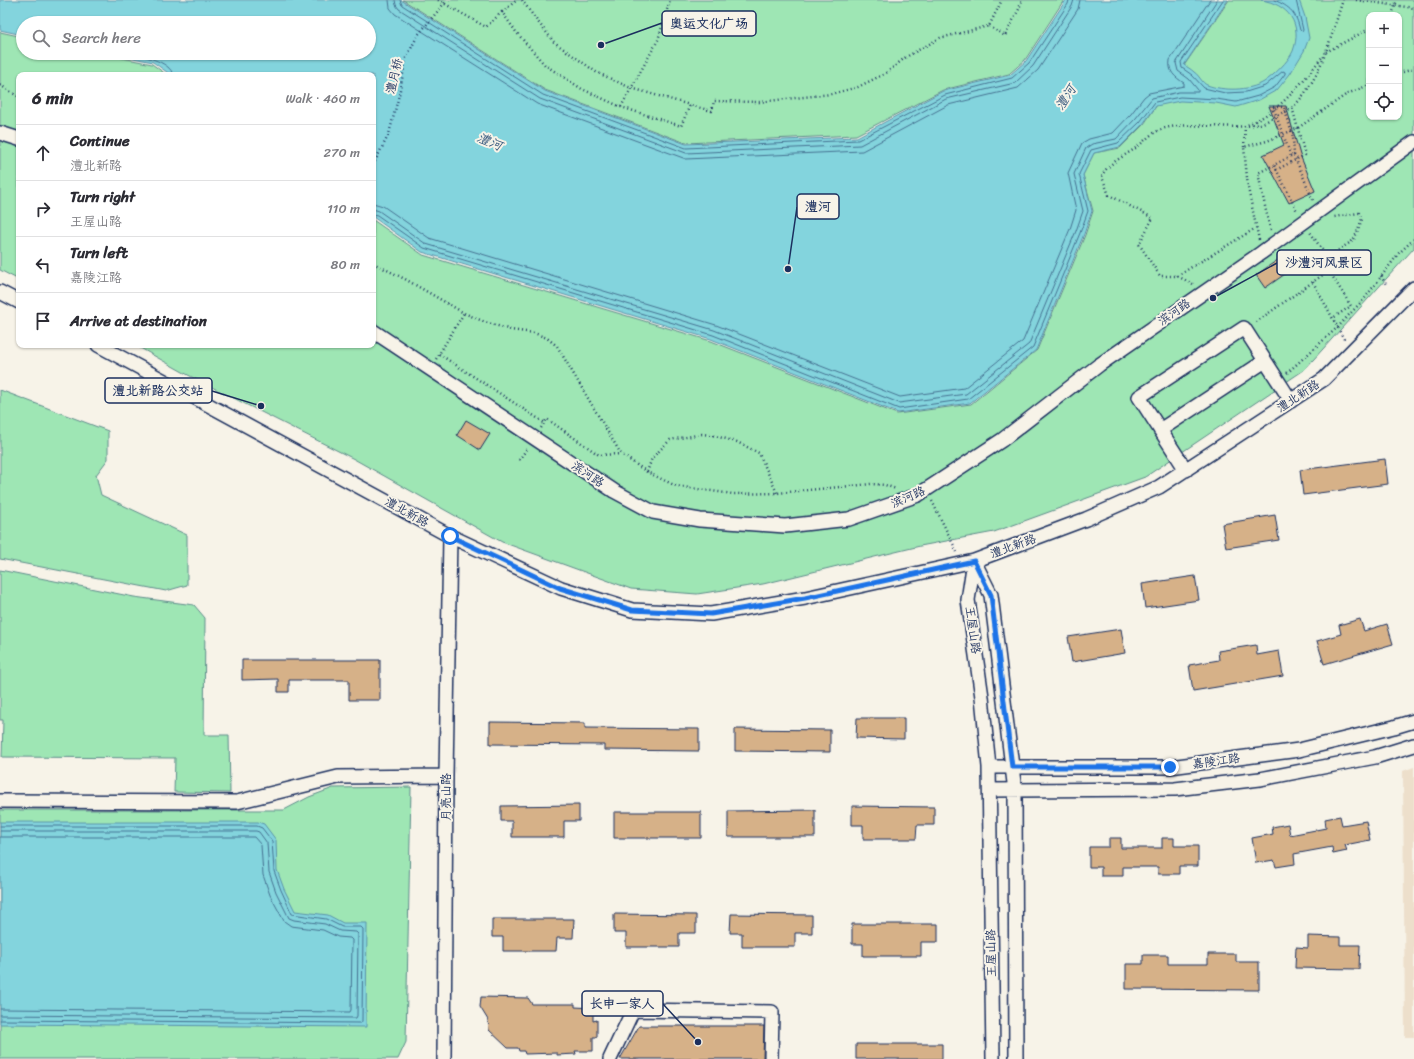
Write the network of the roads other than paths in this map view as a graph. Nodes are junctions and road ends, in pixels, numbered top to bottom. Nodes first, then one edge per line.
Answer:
1 (0, 133) edge
2 (16, 138) edge
3 (1414, 142) edge
4 (1414, 288) edge
5 (0, 292) edge
6 (16, 300) edge
7 (376, 333) edge
8 (104, 348) edge
9 (1265, 361) junction
10 (1290, 401) junction
11 (1160, 430) junction
12 (1186, 470) junction
13 (450, 536) junction
14 (969, 562) junction
15 (1414, 721) edge
16 (1414, 745) edge
17 (989, 767) junction
18 (1012, 767) junction
19 (446, 776) junction
20 (990, 790) junction
21 (1014, 791) junction
22 (0, 801) edge
23 (444, 1059) edge
24 (610, 1059) edge
25 (771, 1059) edge
26 (993, 1059) edge
27 (1016, 1059) edge

1 - 2 street
3 - 7 street, 滨河路
4 - 10 street, 澧北新路
5 - 6 street
8 - 13 street, 澧北新路
9 - 10 street
9 - 11 street
9 - 11 street
10 - 12 street, 澧北新路
11 - 12 street
12 - 14 street, 澧北新路
13 - 14 street, 澧北新路
13 - 19 street, 月亮山路
14 - 17 street, 王屋山路
14 - 18 street, 王屋山路
15 - 18 street, 嘉陵江路
16 - 21 street, 嘉陵江路
17 - 18 street, 嘉陵江路
17 - 20 street, 王屋山路
18 - 21 street, 王屋山路
19 - 22 street
19 - 23 street, 月亮山路
20 - 21 street, 嘉陵江路
20 - 26 street, 王屋山路
21 - 27 street, 王屋山路
24 - 25 street

